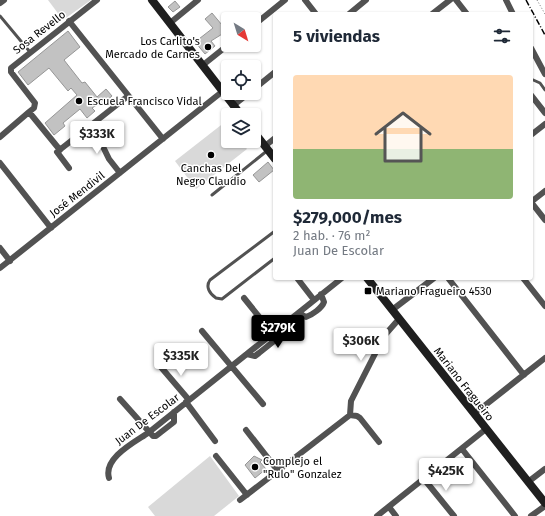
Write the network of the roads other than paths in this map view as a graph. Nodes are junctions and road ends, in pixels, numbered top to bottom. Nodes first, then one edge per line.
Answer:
1 (4, 0) edge
2 (97, 0) edge
3 (152, 0) edge
4 (198, 0) edge
5 (285, 0) edge
6 (305, 0) edge
7 (366, 0) edge
8 (450, 0) edge
9 (456, 0) edge
10 (506, 0) edge
11 (0, 3) edge
12 (314, 12) edge
13 (351, 12) edge
14 (435, 12) edge
15 (466, 12) edge
16 (512, 12) edge
17 (0, 16) edge
18 (261, 19) edge
19 (69, 22) junction
20 (170, 23) junction
21 (221, 51) edge
22 (30, 52) junction
23 (533, 52) edge
24 (203, 65) junction
25 (273, 74) edge
26 (545, 74) edge
27 (533, 80) edge
28 (261, 83) edge
29 (221, 88) edge
30 (545, 90) edge
31 (221, 93) edge
32 (128, 96) junction
33 (533, 98) edge
34 (230, 100) edge
35 (240, 100) edge
36 (234, 105) junction
37 (236, 108) edge
38 (29, 112) junction
39 (545, 113) edge
40 (92, 124) junction
41 (545, 124) edge
42 (533, 133) edge
43 (0, 137) edge
44 (163, 140) junction
45 (273, 140) edge
46 (261, 141) edge
47 (266, 148) junction
48 (60, 150) junction
49 (273, 157) edge
50 (0, 163) edge
51 (69, 168) dead end
52 (120, 173) junction
53 (545, 191) edge
54 (212, 195) dead end
55 (533, 200) edge
56 (533, 205) edge
57 (545, 220) edge
58 (51, 228) junction
59 (273, 233) edge
60 (0, 248) edge
61 (273, 260) edge
62 (10, 261) junction
63 (0, 268) edge
64 (298, 280) edge
65 (339, 280) edge
66 (370, 280) edge
67 (431, 280) edge
68 (450, 280) edge
69 (525, 280) edge
70 (321, 294) junction
71 (244, 298) dead end
72 (314, 300) junction
73 (545, 306) edge
74 (392, 310) junction
75 (299, 313) junction
76 (399, 319) junction
77 (288, 321) junction
78 (202, 331) dead end
79 (273, 334) junction
80 (247, 354) junction
81 (545, 358) edge
82 (160, 366) dead end
83 (232, 366) junction
84 (524, 374) junction
85 (120, 399) dead end
86 (187, 401) junction
87 (263, 404) dead end
88 (474, 414) junction
89 (350, 415) junction
90 (486, 429) junction
91 (246, 430) dead end
92 (148, 433) junction
93 (215, 441) dead end
94 (379, 442) dead end
95 (462, 449) junction
96 (216, 456) dead end
97 (545, 469) edge
98 (278, 470) junction
99 (109, 478) dead end
100 (424, 479) junction
101 (528, 482) junction
102 (247, 494) junction
103 (240, 500) dead end
104 (545, 505) edge
105 (389, 507) junction
106 (377, 516) edge
107 (396, 516) edge
108 (454, 516) edge
109 (515, 516) edge
110 (531, 516) edge

1 - 11 street
2 - 19 street, Sosa Revello
3 - 20 main road
4 - 20 street
5 - 18 street
6 - 12 street
7 - 13 street
8 - 14 street
9 - 15 street
10 - 16 street
17 - 22 lane
19 - 22 street, Sosa Revello
19 - 32 street
20 - 24 main road
21 - 24 street
22 - 38 street, Sosa Revello
23 - 26 street
24 - 29 main road
25 - 28 street
27 - 30 lane
31 - 44 street, José Mendivil
32 - 40 street
32 - 44 street
33 - 39 street
34 - 36 main road
35 - 36 street
36 - 37 main road
38 - 43 street
38 - 48 street
40 - 48 street
40 - 52 street
41 - 42 street
44 - 52 street, José Mendivil
45 - 47 street
46 - 47 main road
47 - 49 main road
47 - 54 lane
48 - 51 street
50 - 58 street
52 - 58 street, José Mendivil
53 - 55 street
56 - 57 street
58 - 62 street, José Mendivil
59 - 61 lane
60 - 62 street
62 - 63 street, José Mendivil
64 - 72 street
65 - 70 street, Juan De Escolar
66 - 74 main road, Mariano Fragueiro
67 - 74 street
68 - 84 street
69 - 73 street
70 - 72 street, Juan De Escolar
70 - 75 street
71 - 79 street
72 - 75 street, Juan De Escolar
74 - 76 main road, Mariano Fragueiro
75 - 77 street, Juan De Escolar
76 - 88 main road, Mariano Fragueiro
76 - 89 street
77 - 79 street, Juan De Escolar
77 - 80 street
78 - 83 street
79 - 80 street, Juan De Escolar
80 - 83 street, Juan De Escolar
81 - 84 street
82 - 86 street
83 - 86 street, Juan De Escolar
83 - 87 street
84 - 88 street
85 - 92 street
86 - 92 street, Juan De Escolar
86 - 93 street
88 - 90 main road, Mariano Fragueiro
89 - 94 street
89 - 98 street
90 - 95 street
90 - 101 main road, Mariano Fragueiro
91 - 98 street
92 - 99 street, Juan De Escolar
95 - 100 street
95 - 109 street
96 - 102 street
97 - 101 street
98 - 102 street
100 - 105 street
100 - 108 street
101 - 104 main road, Mariano Fragueiro
102 - 103 street
104 - 110 street
105 - 106 street
105 - 107 street

